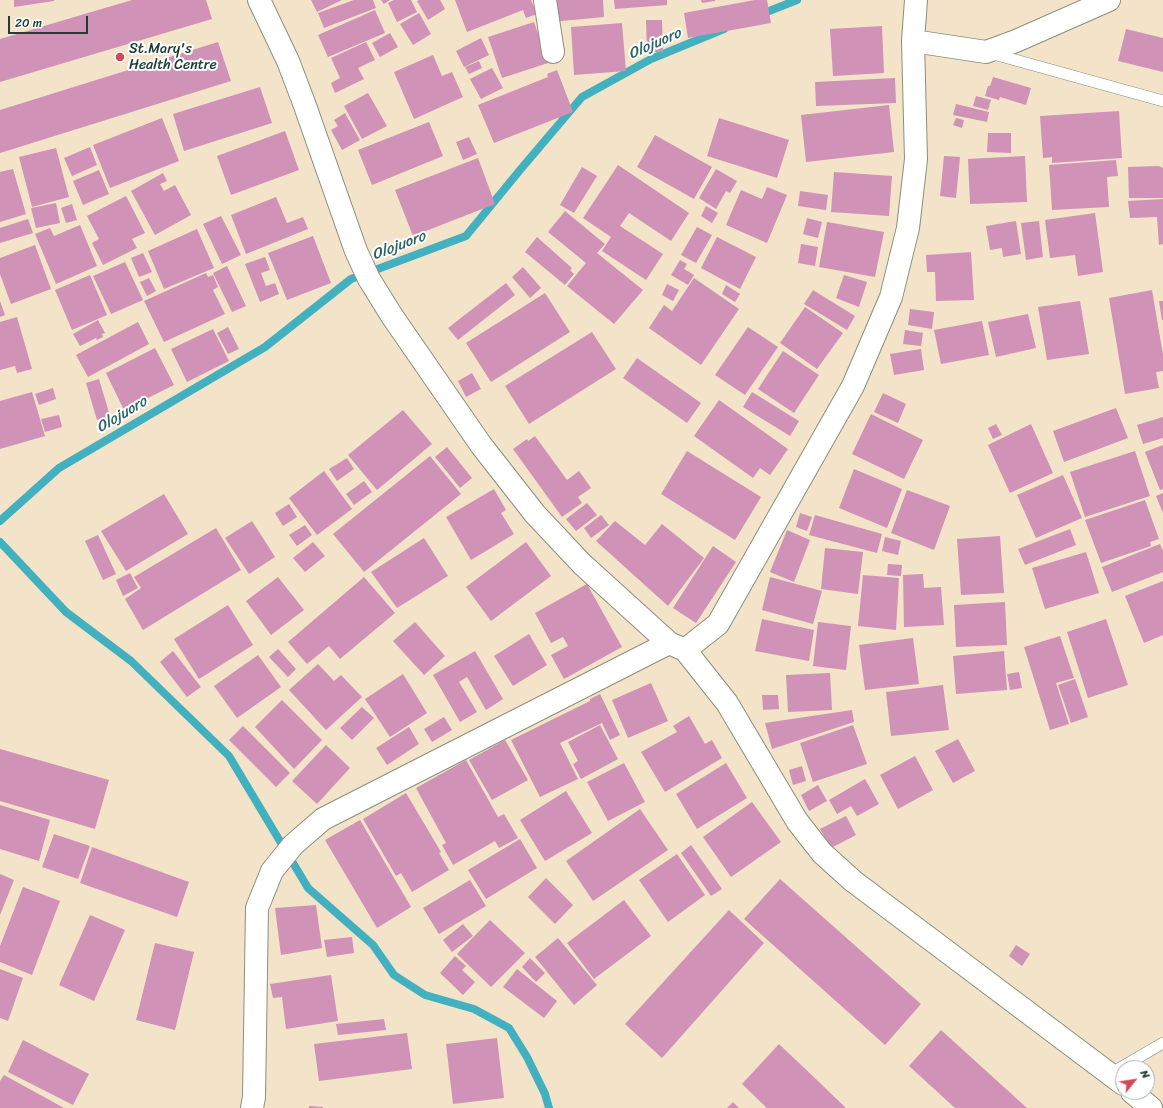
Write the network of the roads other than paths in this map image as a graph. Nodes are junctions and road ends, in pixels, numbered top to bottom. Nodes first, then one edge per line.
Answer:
1 (259, 0) edge
2 (545, 0) edge
3 (1110, 0) edge
4 (916, 4) edge
5 (913, 40) junction
6 (553, 52) dead end
7 (986, 52) junction
8 (1163, 100) edge
9 (677, 646) junction
10 (1163, 1043) edge
11 (1141, 1060) edge
12 (1115, 1078) edge
13 (1142, 1100) edge
14 (252, 1108) edge
15 (1151, 1108) edge

1 - 9 street
2 - 6 street
3 - 7 street
4 - 5 street
5 - 7 street
5 - 9 street
7 - 8 lane
9 - 12 street
9 - 14 street
10 - 11 lane
13 - 15 street

